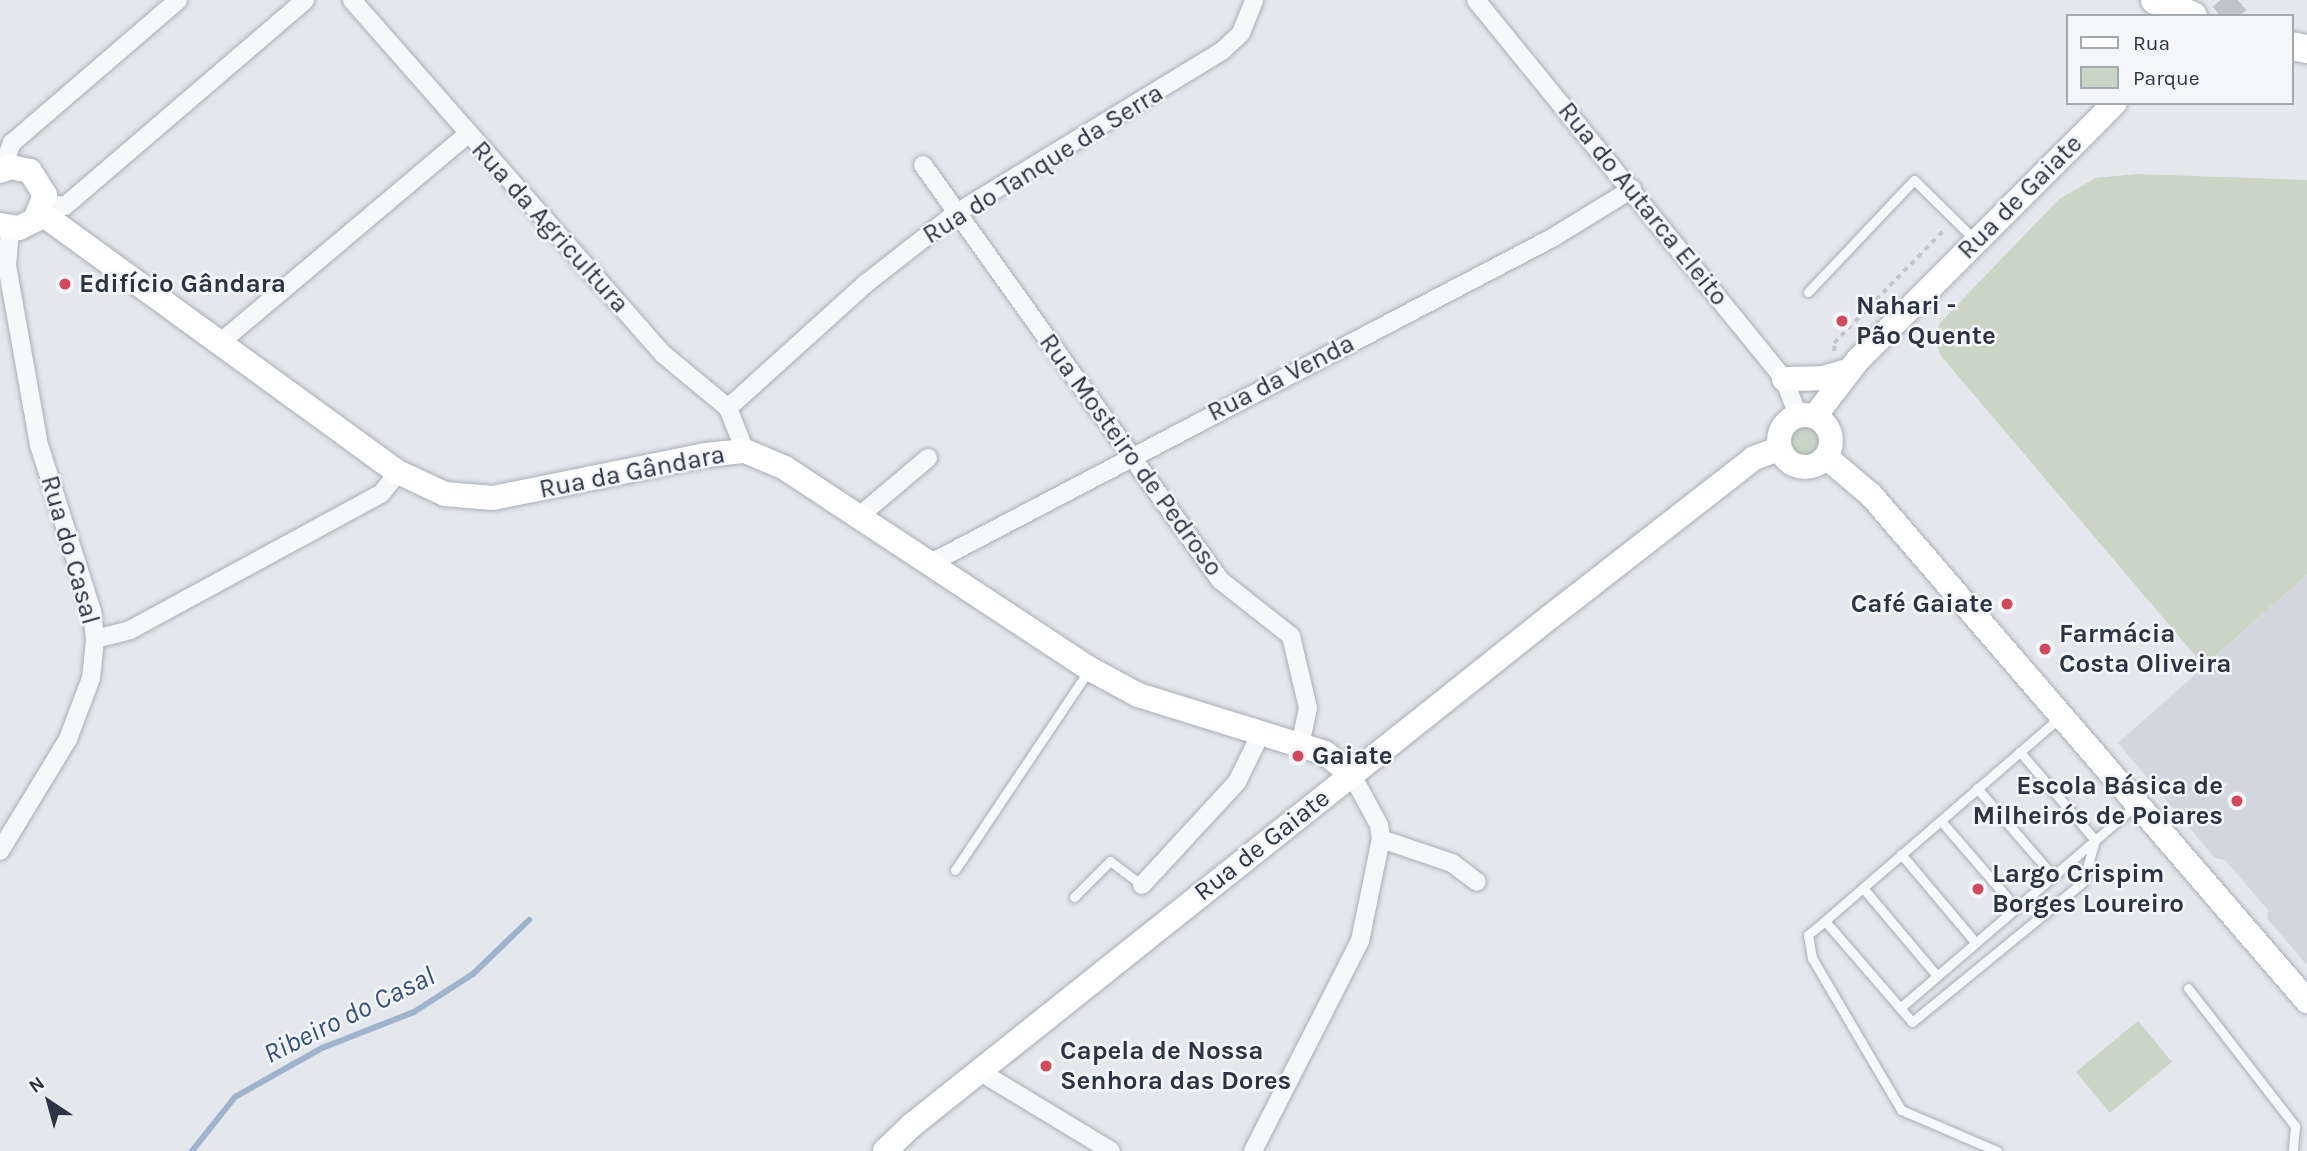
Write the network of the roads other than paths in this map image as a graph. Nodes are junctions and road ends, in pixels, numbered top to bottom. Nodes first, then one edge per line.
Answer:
1 (178, 0) edge
2 (305, 0) edge
3 (352, 0) edge
4 (1254, 0) edge
5 (1476, 0) edge
6 (2155, 0) edge
7 (2188, 14) edge
8 (2113, 105) edge
9 (467, 135) junction
10 (923, 165) dead end
11 (1, 170) edge
12 (1632, 189) junction
13 (43, 209) junction
14 (955, 214) junction
15 (3, 227) edge
16 (1976, 241) junction
17 (1808, 292) dead end
18 (222, 341) junction
19 (1847, 371) junction
20 (1784, 379) junction
21 (728, 408) junction
22 (1806, 416) junction
23 (1779, 449) junction
24 (745, 451) junction
25 (1132, 456) junction
26 (1826, 457) junction
27 (928, 458) dead end
28 (398, 472) junction
29 (858, 518) junction
30 (929, 564) junction
31 (95, 639) junction
32 (1090, 669) junction
33 (2059, 718) junction
34 (1261, 733) junction
35 (1300, 745) junction
36 (2020, 752) junction
37 (1352, 775) junction
38 (1978, 788) junction
39 (2136, 805) junction
40 (1941, 821) junction
41 (1381, 839) junction
42 (2095, 840) junction
43 (0, 851) edge
44 (1901, 854) junction
45 (956, 870) dead end
46 (2053, 876) junction
47 (1477, 883) dead end
48 (1142, 885) joint
49 (1863, 888) junction
50 (1074, 897) dead end
51 (2016, 908) junction
52 (1825, 921) junction
53 (1976, 943) junction
54 (1937, 976) junction
55 (2188, 988) dead end
56 (2307, 1001) edge
57 (1900, 1008) junction
58 (979, 1071) junction
59 (1107, 1150) edge
60 (885, 1151) edge
61 (1253, 1151) edge
62 (1997, 1151) edge
63 (2292, 1151) edge

1 - 11 street
2 - 13 street
3 - 9 street, Rua da Agricultura
4 - 14 street, Rua do Tanque da Serra
5 - 12 street, Rua do Autarca Eleito
6 - 7 main road
8 - 16 main road, Rua de Gaiate
9 - 18 street
9 - 21 street, Rua da Agricultura
10 - 14 street, Rua Mosteiro de Pedroso
11 - 13 main road
12 - 20 street, Rua do Autarca Eleito
12 - 25 street, Rua da Venda
13 - 15 main road
13 - 18 main road, Rua da Gândara
14 - 21 street, Rua do Tanque da Serra
14 - 25 street, Rua Mosteiro de Pedroso
15 - 31 street, Rua do Casal
16 - 17 lane
16 - 19 main road, Rua de Gaiate
18 - 28 main road, Rua da Gândara
19 - 20 main road
19 - 22 main road, Rua de Gaiate
20 - 22 street, Rua do Autarca Eleito
21 - 24 street, Rua da Agricultura
22 - 23 main road, Rua de Gaiate
22 - 26 main road
23 - 26 main road
23 - 37 main road, Rua de Gaiate
24 - 28 main road, Rua da Gândara
24 - 29 main road, Rua da Gândara
25 - 30 street, Rua da Venda
25 - 35 street, Rua Mosteiro de Pedroso
26 - 33 main road
27 - 29 street
28 - 31 street
29 - 30 main road, Rua da Gândara
30 - 32 main road, Rua da Gândara
31 - 43 street, Rua do Casal
32 - 34 main road, Rua da Gândara
32 - 45 lane
33 - 36 lane
33 - 39 main road
34 - 35 main road, Rua da Gândara
34 - 48 street
35 - 37 main road, Rua da Gândara
36 - 38 lane
36 - 42 lane
37 - 41 street
37 - 58 main road, Rua de Gaiate
38 - 40 lane
38 - 46 lane
39 - 42 lane
39 - 56 main road
40 - 44 lane
40 - 51 lane
41 - 47 street
41 - 61 street
42 - 46 lane
42 - 57 lane
44 - 49 lane
44 - 53 lane
46 - 51 lane
48 - 50 lane
49 - 52 lane
49 - 54 lane
51 - 53 lane
52 - 57 lane
52 - 62 lane
53 - 54 lane
54 - 57 lane
55 - 63 lane
58 - 59 street
58 - 60 main road, Rua de Gaiate

